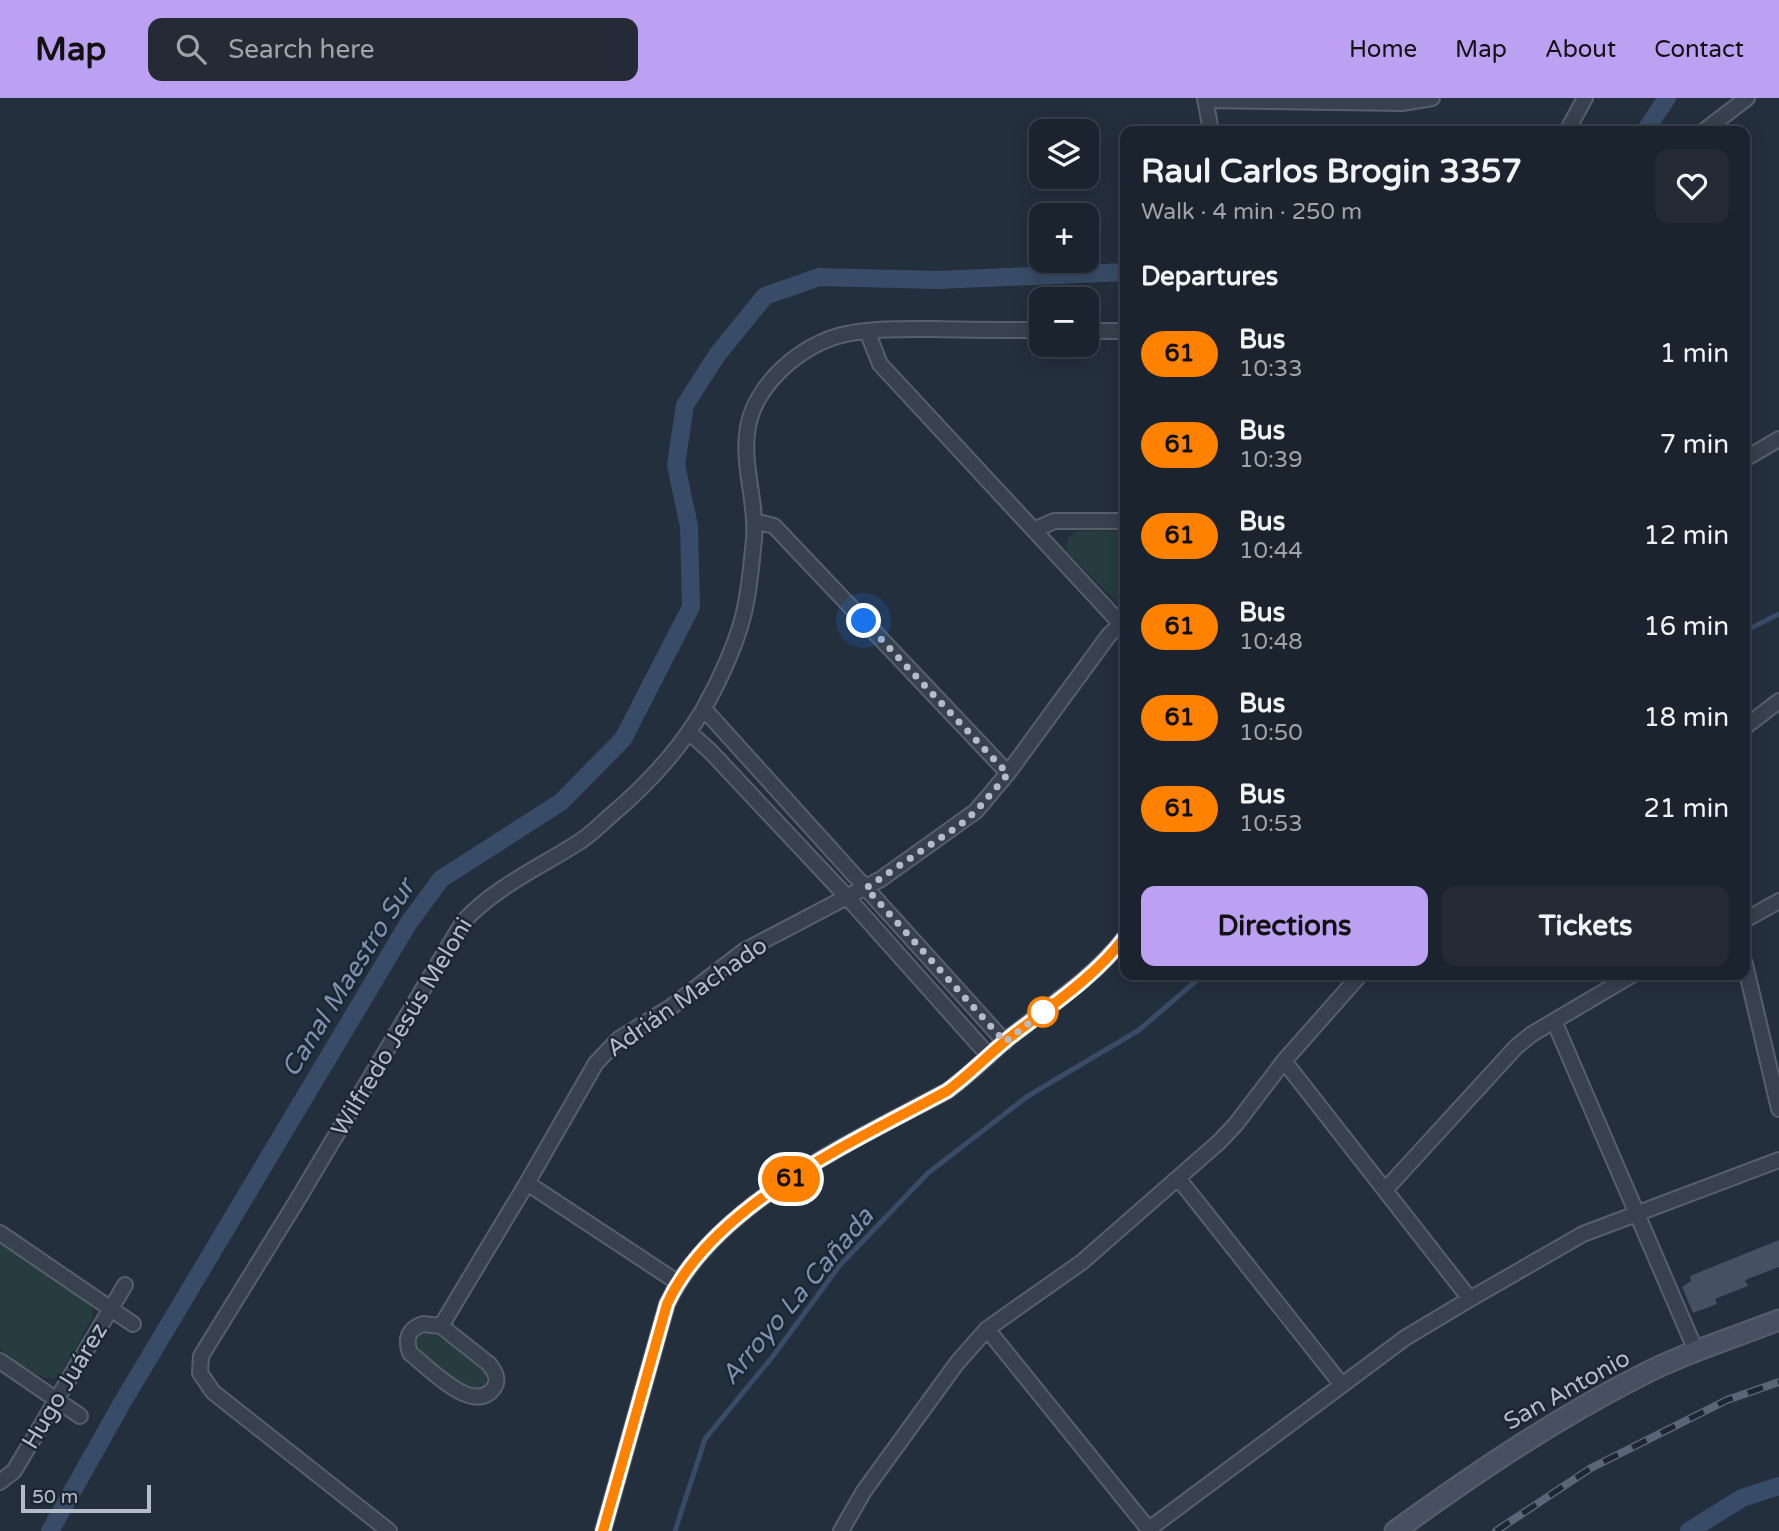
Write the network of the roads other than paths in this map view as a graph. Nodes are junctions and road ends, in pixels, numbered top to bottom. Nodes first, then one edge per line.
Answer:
1 (1432, 98) edge
2 (1585, 98) edge
3 (1747, 98) edge
4 (1205, 99) edge
5 (1210, 126) edge
6 (1570, 126) edge
7 (1711, 126) edge
8 (1029, 330) edge
9 (867, 331) junction
10 (1099, 331) edge
11 (1120, 331) edge
12 (1779, 439) edge
13 (1750, 456) edge
14 (754, 521) junction
15 (1120, 521) edge
16 (1034, 530) junction
17 (1120, 618) edge
18 (1120, 625) edge
19 (1779, 701) edge
20 (704, 709) junction
21 (1750, 723) edge
22 (689, 732) junction
23 (1008, 774) junction
24 (866, 888) junction
25 (848, 898) junction
26 (1779, 901) edge
27 (1750, 917) edge
28 (1120, 943) edge
29 (1356, 980) edge
30 (1624, 980) edge
31 (1749, 980) edge
32 (1554, 1021) junction
33 (1005, 1042) junction
34 (989, 1056) junction
35 (1284, 1061) junction
36 (1779, 1109) edge
37 (1779, 1160) edge
38 (1178, 1178) junction
39 (527, 1182) junction
40 (1385, 1189) junction
41 (1637, 1214) junction
42 (0, 1233) edge
43 (677, 1282) junction
44 (125, 1285) dead end
45 (1470, 1299) junction
46 (111, 1309) junction
47 (1779, 1320) edge
48 (133, 1324) dead end
49 (440, 1326) junction
50 (987, 1329) junction
51 (1696, 1351) junction
52 (0, 1361) edge
53 (1342, 1385) junction
54 (56, 1400) junction
55 (80, 1416) dead end
56 (0, 1482) edge
57 (1149, 1530) edge
58 (389, 1531) edge
59 (603, 1531) edge
60 (841, 1531) edge
61 (1395, 1531) edge

1 - 4 street
2 - 6 street
3 - 7 street
4 - 5 street
8 - 9 street, Wilfredo Jesús Meloni
9 - 14 street, Wilfredo Jesús Meloni
9 - 16 street
10 - 11 street
12 - 13 street
14 - 20 street, Wilfredo Jesús Meloni
14 - 23 street
15 - 16 street
16 - 17 street
18 - 23 street, Adrián Machado
19 - 21 street
20 - 22 street, Wilfredo Jesús Meloni
20 - 24 street
22 - 25 street
22 - 58 street, Wilfredo Jesús Meloni
23 - 24 street, Adrián Machado
24 - 25 street, Adrián Machado
24 - 33 street
25 - 34 street
25 - 39 street, Adrián Machado
26 - 27 street
28 - 33 street
29 - 35 street
30 - 32 street
31 - 36 street
32 - 40 street
32 - 41 street
33 - 34 street
34 - 43 street
35 - 38 street
35 - 40 street
37 - 41 street
38 - 50 street
38 - 53 street
39 - 43 street
39 - 49 street, Adrián Machado
40 - 45 street
41 - 45 street
41 - 51 street
42 - 46 street
43 - 59 street
44 - 46 street, Hugo Juárez
45 - 53 street
46 - 48 street
46 - 54 street, Hugo Juárez
47 - 51 main road, San Antonio
49 - 49 street
50 - 57 street
50 - 60 street
51 - 61 main road, San Antonio
52 - 54 street
53 - 57 street
54 - 55 street
54 - 56 street, Hugo Juárez

